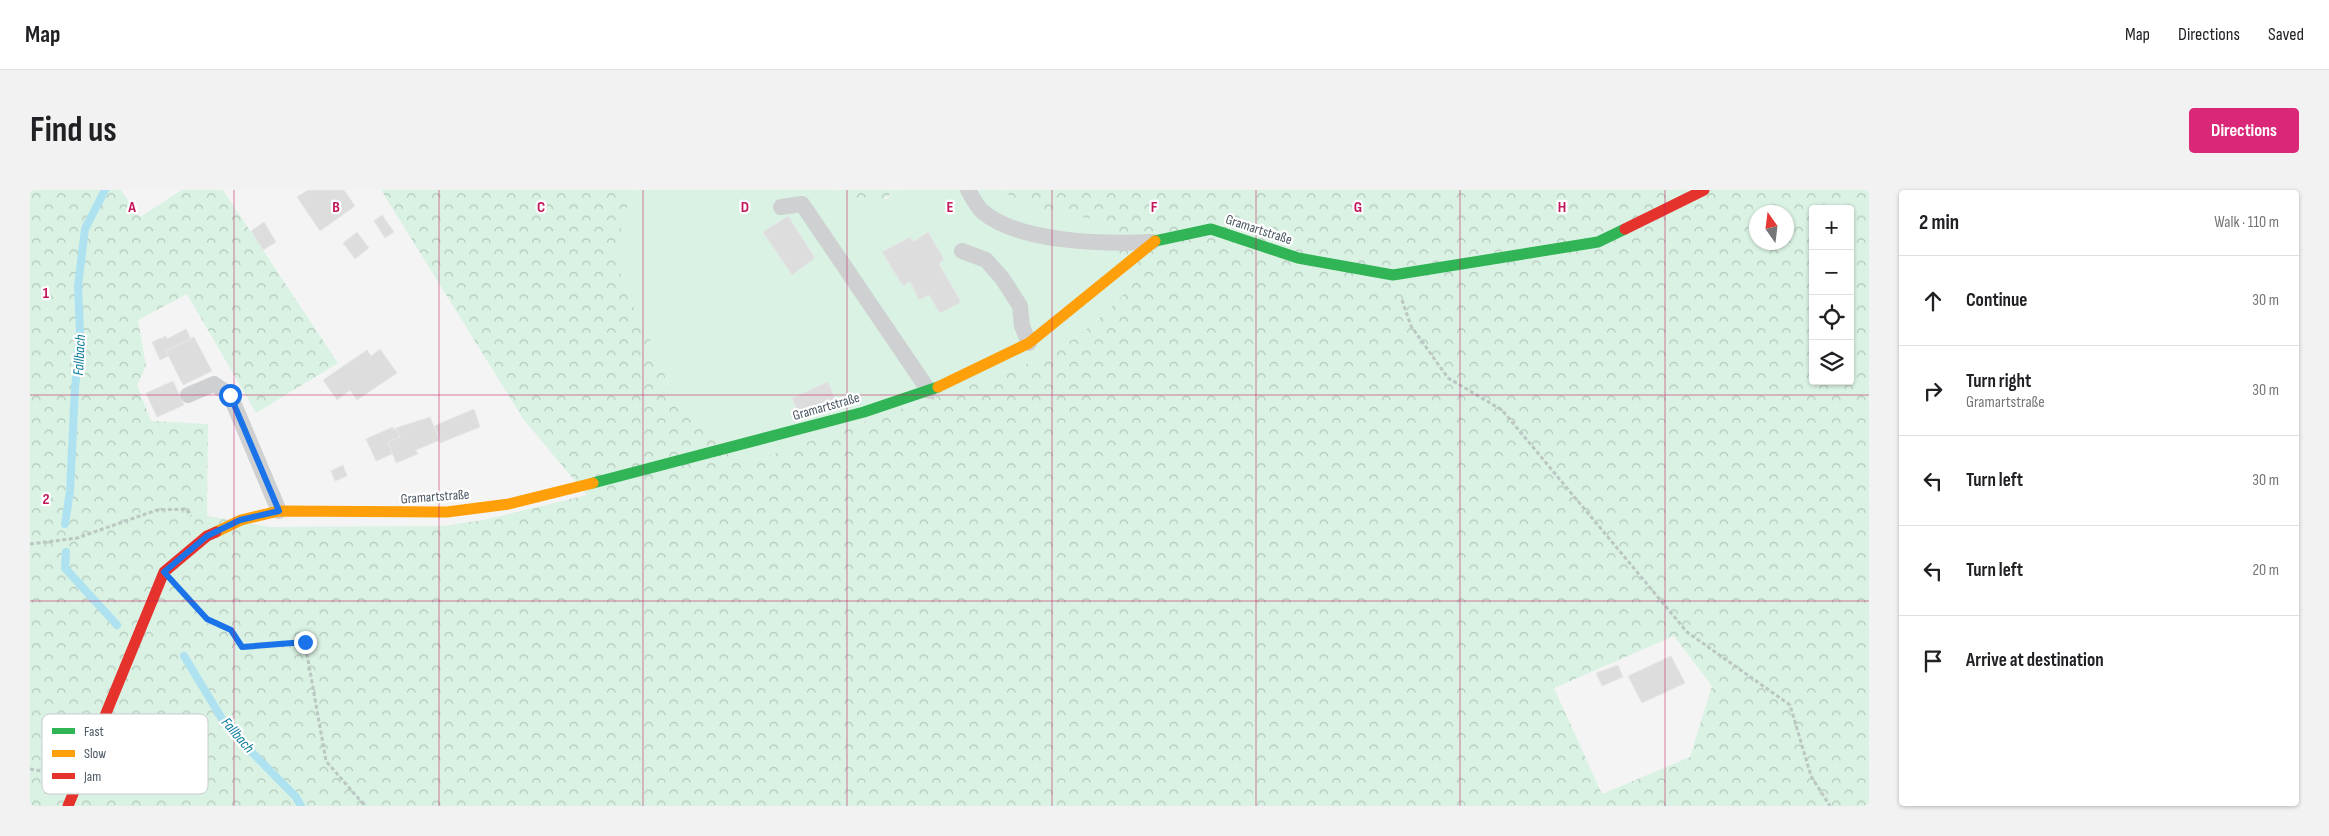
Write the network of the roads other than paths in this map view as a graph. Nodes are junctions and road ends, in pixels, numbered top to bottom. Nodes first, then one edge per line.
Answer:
1 (968, 190) edge
2 (1704, 190) edge
3 (781, 207) dead end
4 (1152, 242) junction
5 (962, 251) dead end
6 (1029, 343) junction
7 (929, 391) junction
8 (188, 395) dead end
9 (279, 511) junction
10 (106, 714) edge
11 (73, 794) edge
12 (68, 806) edge

1 - 4 lane
2 - 4 street, Gramartstraße
3 - 7 lane
4 - 6 street, Gramartstraße
5 - 6 lane
6 - 7 street, Gramartstraße
7 - 9 street, Gramartstraße
8 - 9 lane
9 - 10 street, Gramartstraße
11 - 12 street, Gramartstraße

